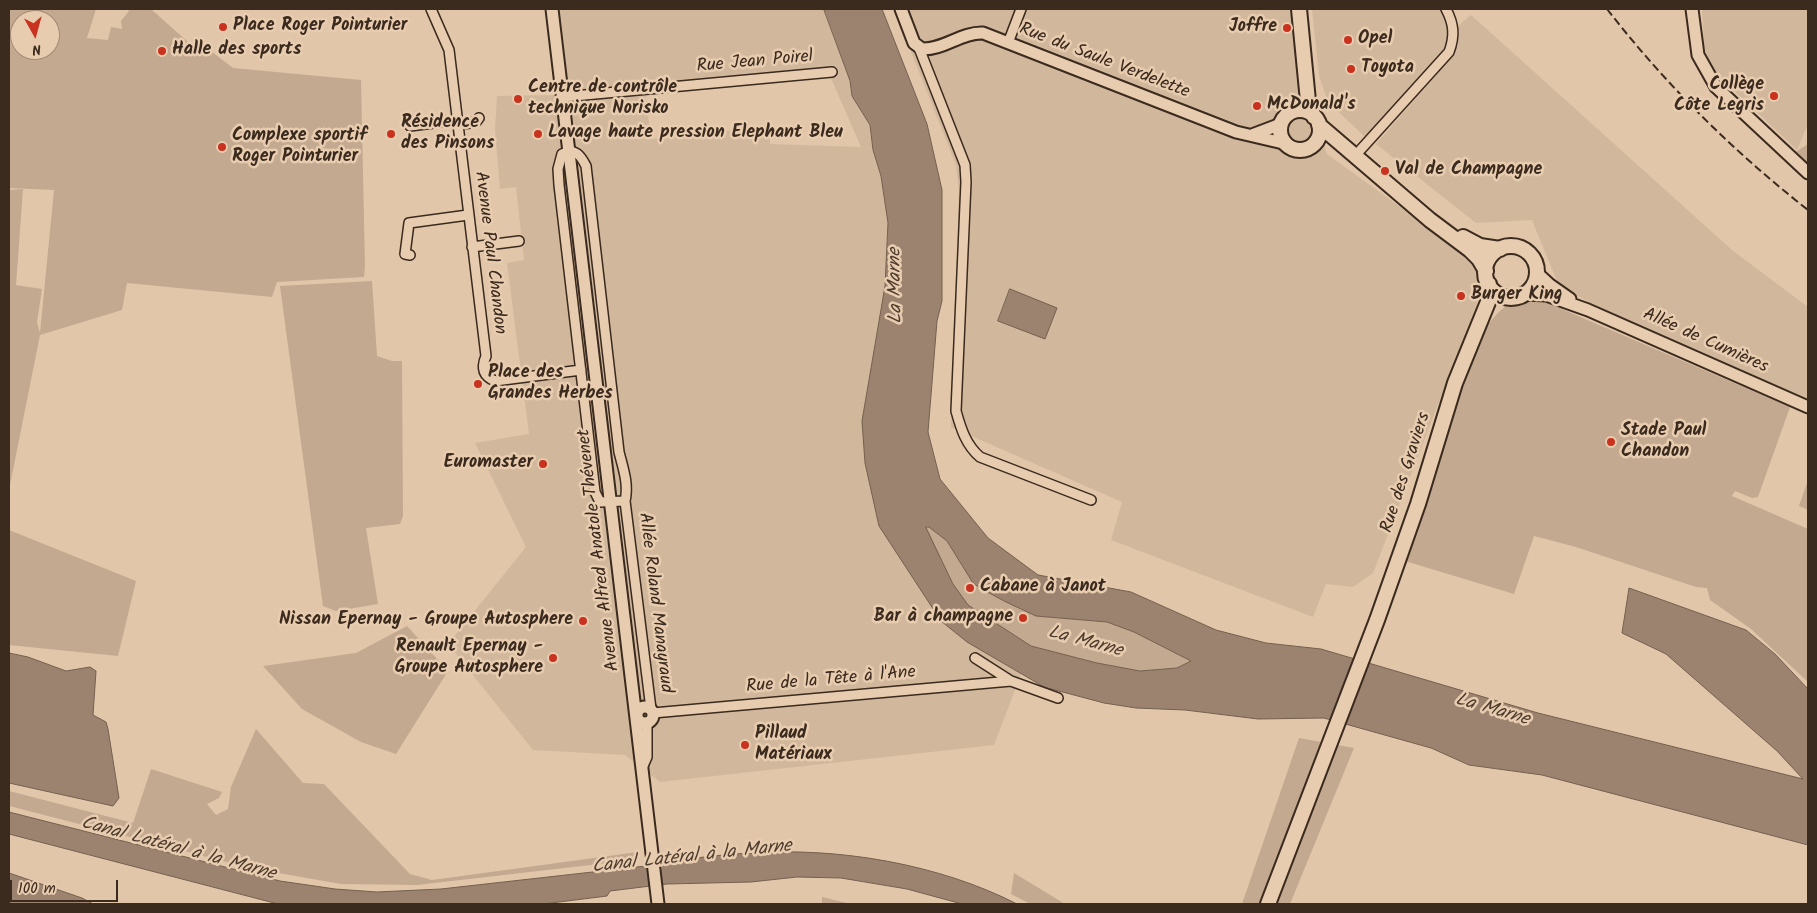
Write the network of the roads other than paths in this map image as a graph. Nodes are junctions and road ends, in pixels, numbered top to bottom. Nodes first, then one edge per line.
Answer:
1 (431, 9) edge
2 (552, 9) edge
3 (901, 9) edge
4 (1021, 9) edge
5 (1299, 9) edge
6 (1446, 9) edge
7 (1692, 9) edge
8 (1008, 42) junction
9 (919, 48) junction
10 (1303, 57) junction
11 (832, 72) dead end
12 (563, 97) junction
13 (1294, 111) junction
14 (479, 118) dead end
15 (1317, 121) junction
16 (456, 122) junction
17 (1281, 124) junction
18 (410, 126) dead end
19 (1247, 135) junction
20 (1284, 143) junction
21 (1312, 146) junction
22 (568, 151) junction
23 (1352, 155) junction
24 (1808, 173) edge
25 (1414, 206) junction
26 (468, 215) junction
27 (520, 241) dead end
28 (472, 247) junction
29 (1500, 249) junction
30 (410, 255) dead end
31 (1537, 273) junction
32 (1487, 278) junction
33 (1519, 296) junction
34 (1588, 310) junction
35 (1474, 338) junction
36 (581, 370) junction
37 (1808, 407) edge
38 (1091, 500) dead end
39 (625, 501) junction
40 (611, 503) junction
41 (975, 658) dead end
42 (1011, 680) junction
43 (1058, 698) dead end
44 (646, 714) junction
45 (658, 903) edge
46 (1268, 904) edge

1 - 16 street, Avenue Paul Chandon
2 - 12 main road, Avenue Alfred Anatole Thévenet
3 - 9 main road
4 - 8 street
5 - 10 main road
6 - 23 street
7 - 24 main road
8 - 9 main road, Rue du Saule Verdelette
8 - 19 main road, Rue du Saule Verdelette
9 - 38 street
10 - 13 main road
10 - 15 main road
11 - 12 street, Rue Jean Poirel
12 - 22 main road, Avenue Alfred Anatole Thévenet
13 - 15 main road
13 - 17 main road
14 - 16 street
15 - 21 main road
15 - 23 main road
16 - 18 street
16 - 26 street, Avenue Paul Chandon
17 - 19 main road
17 - 20 main road
19 - 20 main road, Rue du Saule Verdelette
20 - 21 main road
21 - 23 main road
22 - 36 street
22 - 39 street, Allée Roland Manayraud
22 - 40 main road, Avenue Alfred Anatole Thévenet
23 - 25 main road
25 - 29 main road
25 - 32 main road
26 - 28 street, Avenue Paul Chandon
26 - 30 street
27 - 28 street
28 - 36 street, Avenue Paul Chandon
29 - 31 main road
29 - 32 main road
31 - 33 main road
31 - 34 main road, Allée de Cumières
32 - 33 main road
32 - 35 main road, Rue des Graviers
33 - 34 main road, Allée de Cumières
33 - 35 main road, Rue des Graviers
34 - 37 main road, Allée de Cumières
35 - 46 main road, Rue des Graviers
36 - 40 street
39 - 40 street
39 - 44 street, Allée Roland Manayraud
40 - 44 main road, Avenue Alfred Anatole Thévenet
41 - 42 street
42 - 43 street
42 - 44 street, Rue de la Tête à l'Ane
44 - 45 main road, Avenue Alfred Anatole Thévenet

